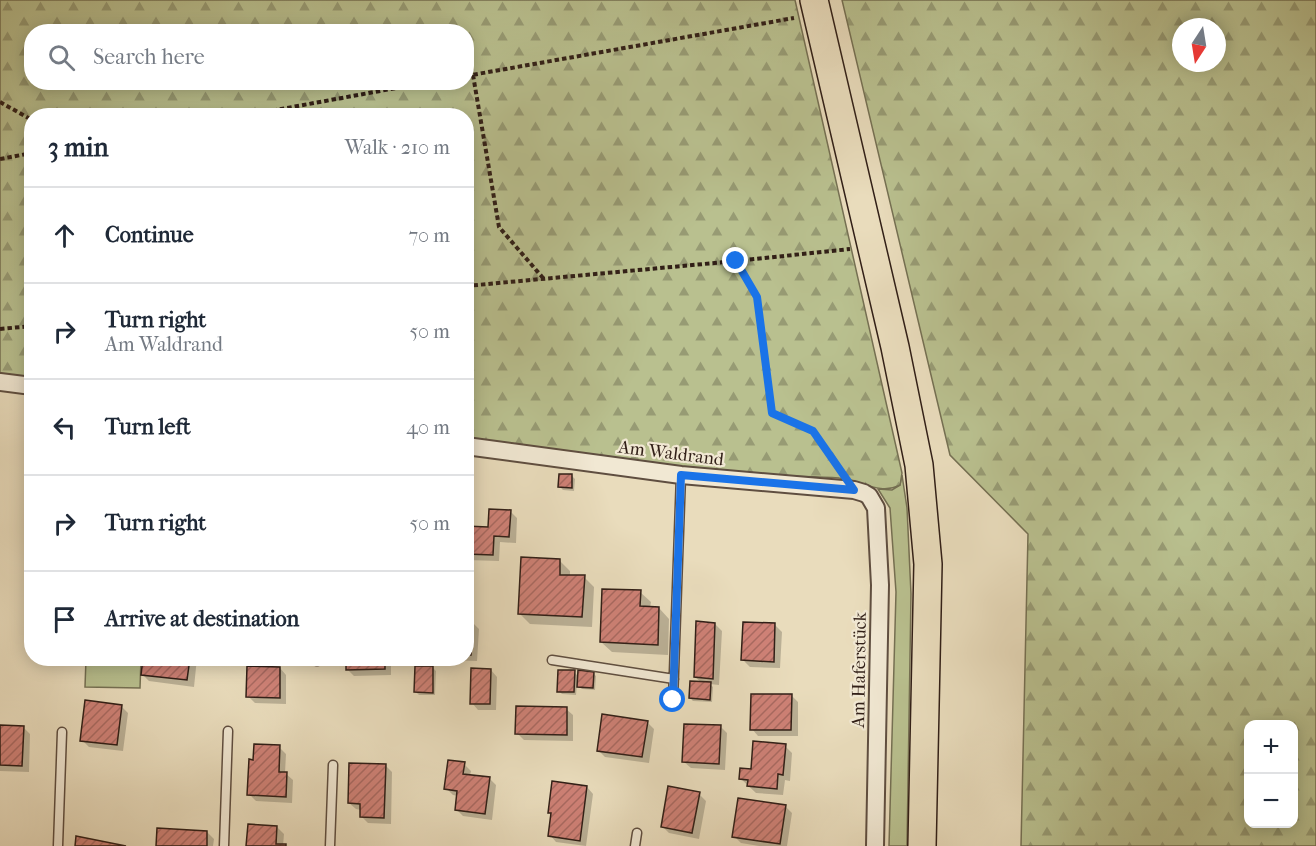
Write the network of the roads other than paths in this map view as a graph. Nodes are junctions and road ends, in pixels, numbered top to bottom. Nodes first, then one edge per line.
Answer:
1 (815, 7) edge
2 (0, 382) edge
3 (24, 385) edge
4 (474, 447) edge
5 (681, 475) junction
6 (862, 493) joint
7 (552, 660) dead end
8 (674, 680) junction
9 (673, 700) dead end
10 (228, 731) dead end
11 (62, 732) dead end
12 (333, 765) dead end
13 (637, 833) dead end
14 (58, 846) edge
15 (224, 846) edge
16 (330, 846) edge
17 (634, 846) edge
18 (875, 846) edge
19 (922, 846) edge

1 - 19 main road
2 - 3 street
4 - 5 street, Am Waldrand
5 - 6 street, Am Waldrand
5 - 8 lane
6 - 18 street, Am Haferstück
7 - 8 lane
8 - 9 lane
10 - 15 lane
11 - 14 lane
12 - 16 lane
13 - 17 lane

